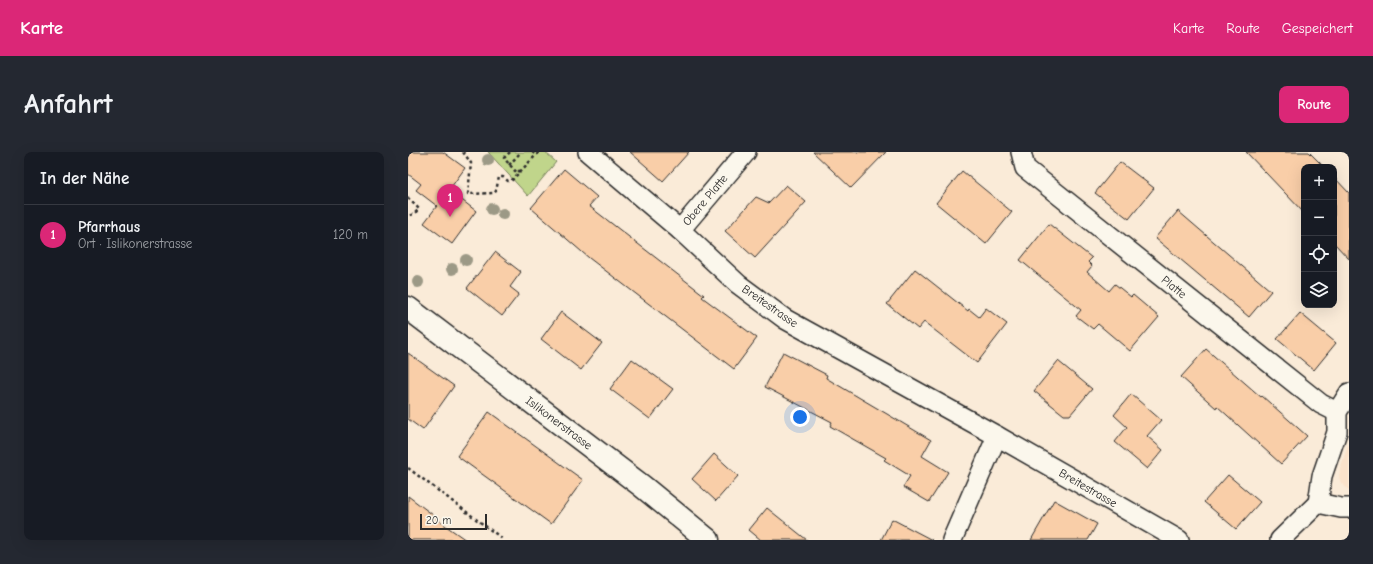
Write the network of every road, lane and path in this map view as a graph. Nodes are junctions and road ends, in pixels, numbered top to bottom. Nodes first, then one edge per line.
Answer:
1 (463, 152) edge
2 (510, 152) edge
3 (522, 152) edge
4 (532, 152) edge
5 (539, 152) edge
6 (588, 152) edge
7 (746, 152) edge
8 (1021, 152) edge
9 (536, 155) junction
10 (509, 165) junction
11 (520, 172) junction
12 (408, 198) edge
13 (408, 216) edge
14 (680, 230) junction
15 (408, 308) edge
16 (1349, 393) edge
17 (1338, 412) junction
18 (997, 436) junction
19 (408, 468) edge
20 (1318, 503) junction
21 (1349, 508) edge
22 (504, 540) edge
23 (708, 540) edge
24 (952, 540) edge
25 (1179, 540) edge
26 (1280, 540) edge

1 - 11 path
2 - 10 path
3 - 10 path
4 - 9 path
5 - 9 path
6 - 14 street, Breitestrasse
7 - 14 street, Obere Platte
8 - 17 street, Platte
9 - 11 path
10 - 11 path
12 - 13 path
14 - 18 street, Breitestrasse
15 - 23 street, Islikonerstrasse
16 - 17 street
17 - 20 street
18 - 24 street
18 - 25 street, Breitestrasse
19 - 22 path
20 - 21 street
20 - 26 street

